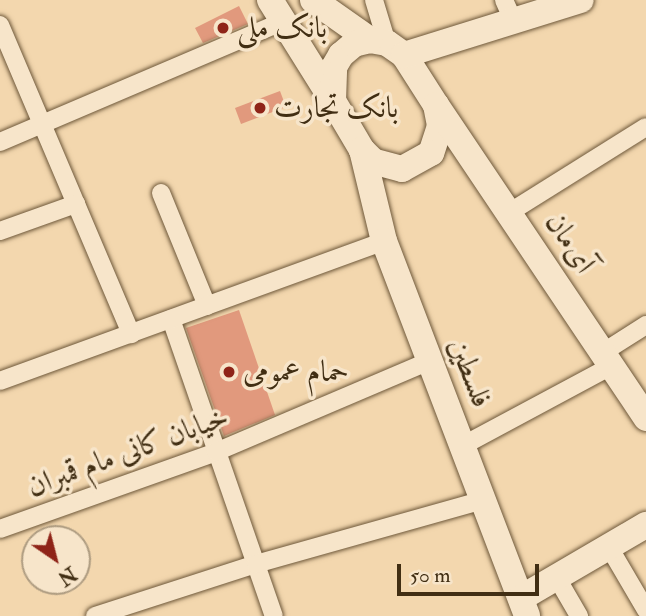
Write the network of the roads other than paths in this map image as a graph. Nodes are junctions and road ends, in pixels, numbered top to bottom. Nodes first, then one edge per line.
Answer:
1 (313, 0) edge
2 (374, 0) edge
3 (581, 0) edge
4 (508, 9) edge
5 (275, 11) edge
6 (0, 25) edge
7 (387, 46) junction
8 (333, 102) junction
9 (436, 105) junction
10 (43, 127) junction
11 (646, 127) edge
12 (0, 142) edge
13 (362, 150) junction
14 (161, 193) dead end
15 (76, 204) junction
16 (510, 212) junction
17 (0, 231) edge
18 (384, 241) junction
19 (207, 306) junction
20 (171, 319) junction
21 (646, 325) edge
22 (131, 334) junction
23 (429, 360) junction
24 (607, 360) junction
25 (0, 381) edge
26 (646, 418) edge
27 (462, 446) junction
28 (216, 452) junction
29 (483, 500) junction
30 (646, 525) edge
31 (0, 528) edge
32 (609, 547) junction
33 (256, 564) junction
34 (557, 578) junction
35 (524, 607) edge
36 (646, 610) edge
37 (95, 616) edge
38 (274, 616) edge
39 (579, 616) edge

1 - 7 main road
2 - 7 street
3 - 4 main road
4 - 7 main road
5 - 8 main road
5 - 10 street
6 - 10 street
7 - 8 main road
7 - 9 main road
8 - 13 main road
9 - 13 main road
9 - 16 main road, آی‌مان
10 - 12 street
10 - 15 street
11 - 16 street
13 - 18 main road, فلسطین
14 - 19 street
15 - 17 street
15 - 22 street
16 - 24 main road, آی‌مان
18 - 19 street
18 - 23 main road, فلسطین
19 - 20 street
20 - 22 street
20 - 28 street
21 - 24 street
22 - 25 street
23 - 27 main road, فلسطین
23 - 28 street, خیابان کانی مام قمبران
24 - 26 main road, آی‌مان
24 - 27 street
27 - 29 main road, فلسطین
28 - 31 street, خیابان کانی مام قمبران
28 - 33 street
29 - 33 street
29 - 35 main road, فلسطین
30 - 32 main road
32 - 34 main road
32 - 36 street
33 - 37 street
33 - 38 street
34 - 35 main road
34 - 39 street

